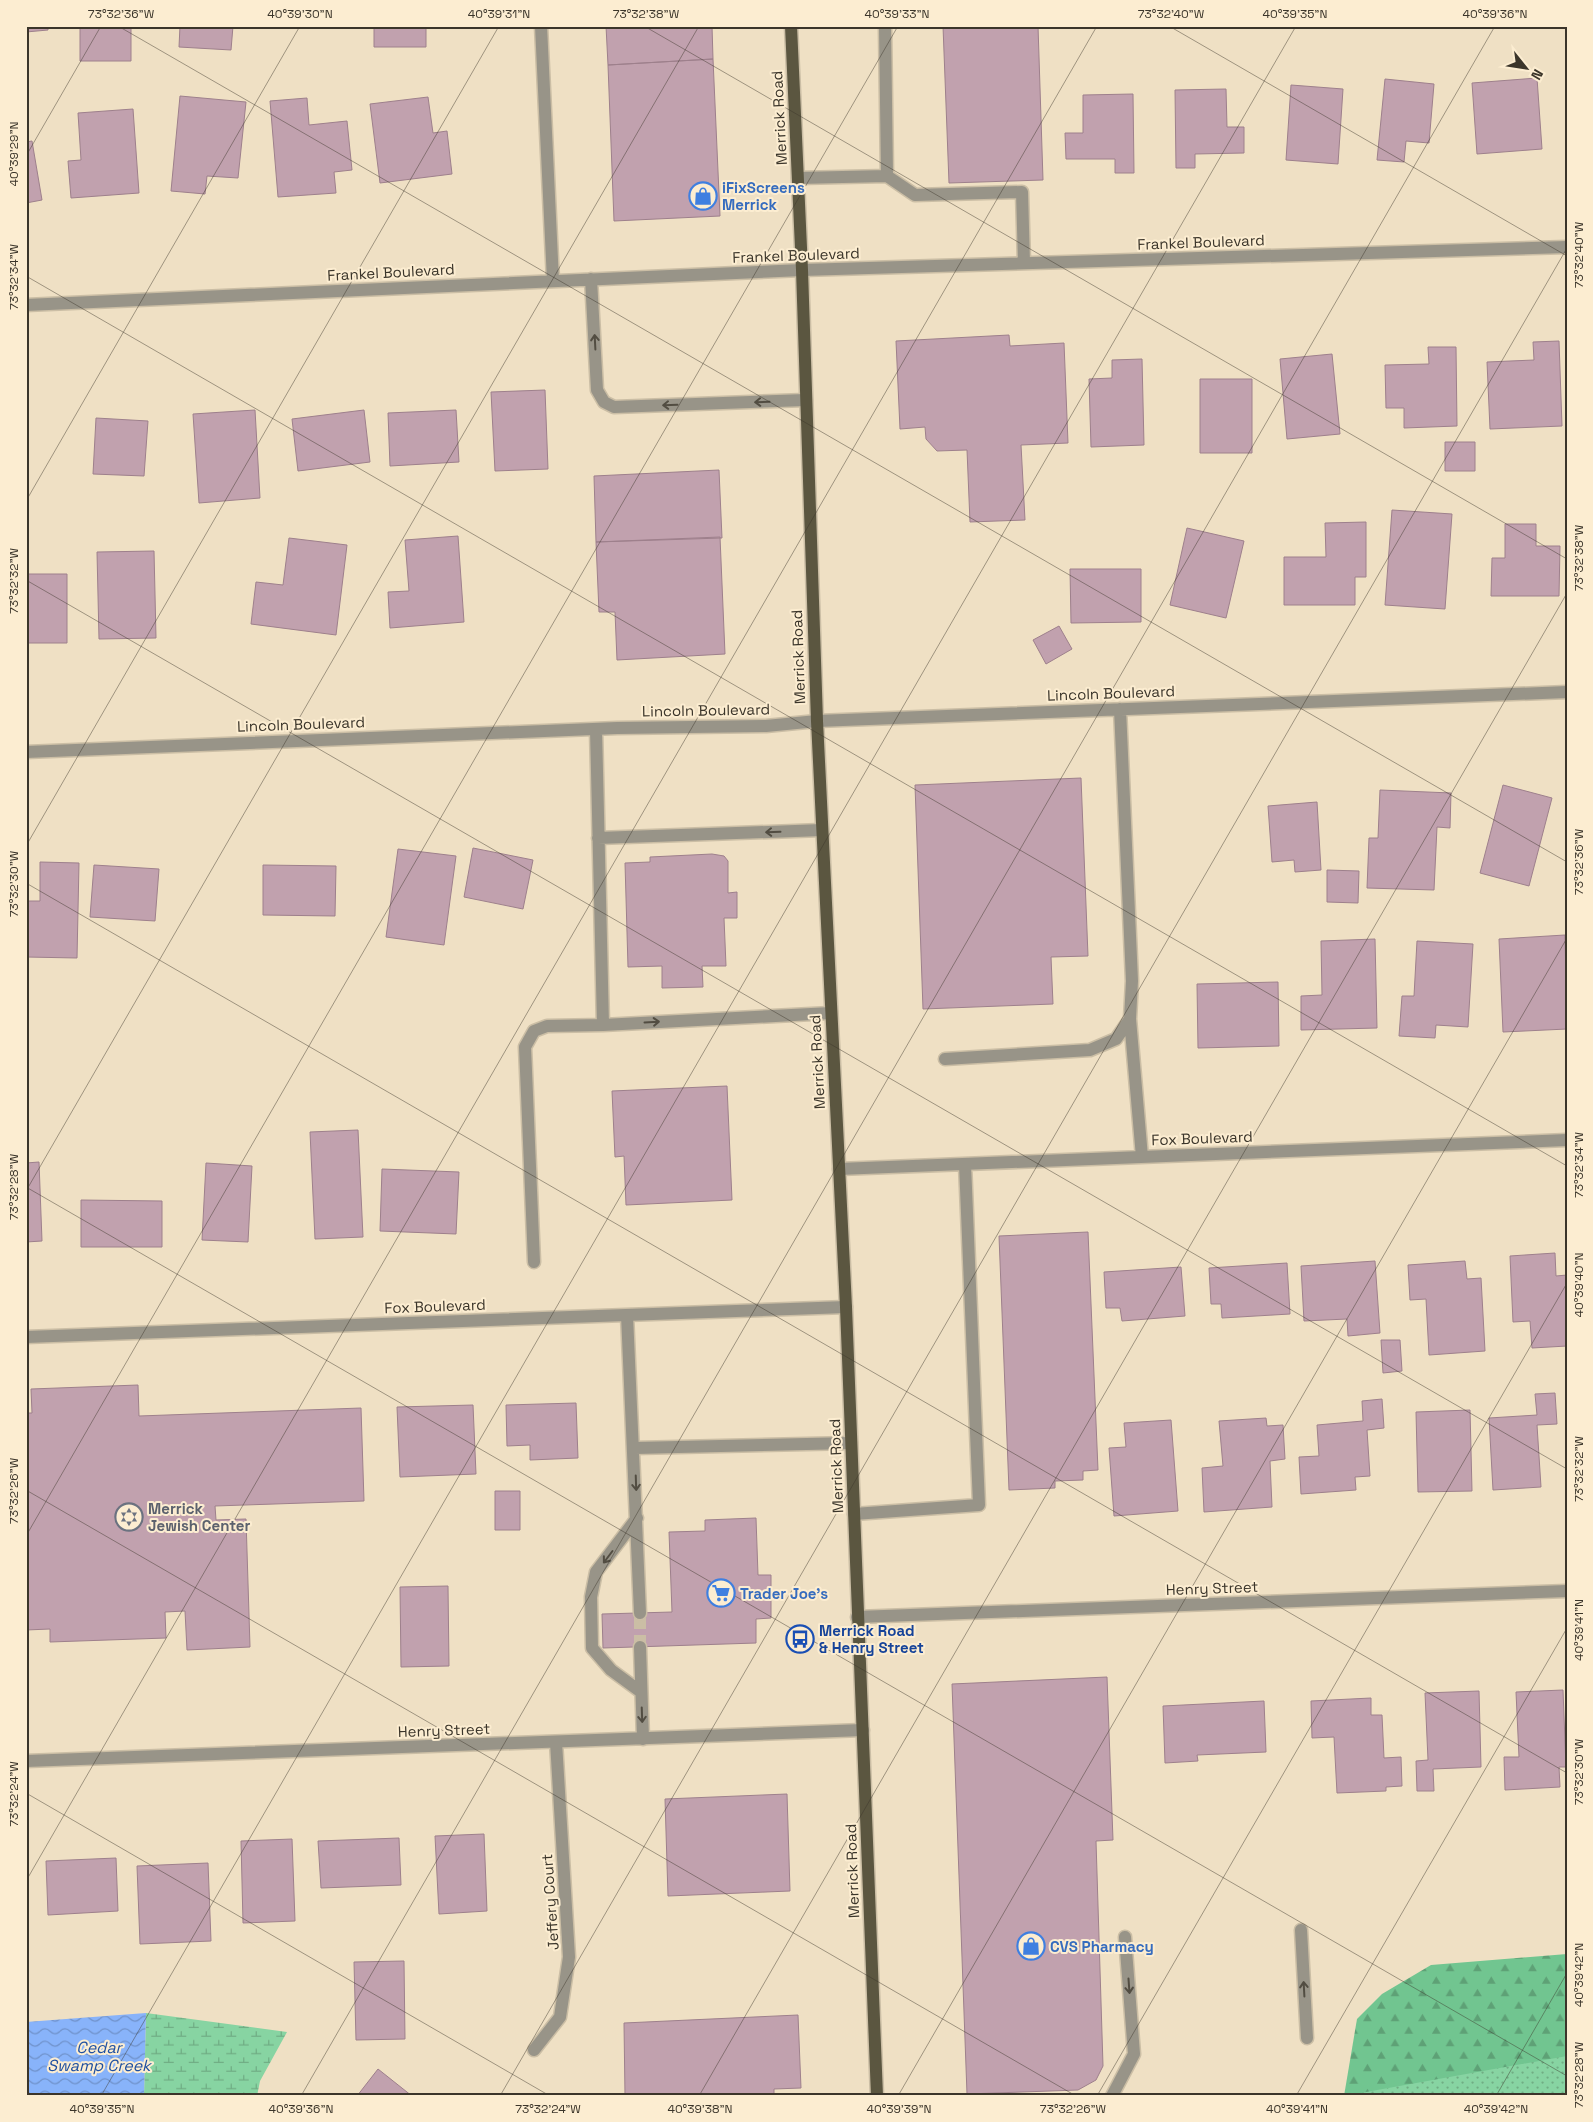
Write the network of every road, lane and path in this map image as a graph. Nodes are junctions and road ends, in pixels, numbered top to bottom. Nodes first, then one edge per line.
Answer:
1 (541, 26) edge
2 (791, 26) edge
3 (885, 26) edge
4 (887, 176) junction
5 (798, 178) junction
6 (1567, 247) edge
7 (1024, 263) junction
8 (802, 270) junction
9 (591, 279) junction
10 (553, 281) junction
11 (26, 305) edge
12 (806, 400) junction
13 (1567, 692) edge
14 (1120, 709) junction
15 (817, 721) junction
16 (596, 729) junction
17 (26, 752) edge
18 (822, 830) junction
19 (598, 838) junction
20 (831, 1012) junction
21 (1130, 1019) junction
22 (604, 1025) junction
23 (945, 1059) dead end
24 (1567, 1140) edge
25 (1142, 1157) junction
26 (965, 1164) junction
27 (839, 1169) junction
28 (534, 1262) dead end
29 (846, 1306) junction
30 (627, 1315) junction
31 (26, 1338) edge
32 (851, 1443) junction
33 (634, 1448) junction
34 (854, 1514) junction
35 (637, 1518) junction
36 (1567, 1591) edge
37 (640, 1613) tunnel mouth
38 (858, 1617) junction
39 (640, 1647) tunnel mouth
40 (641, 1692) junction
41 (863, 1730) junction
42 (643, 1739) junction
43 (556, 1742) junction
44 (26, 1761) edge
45 (1301, 1930) dead end
46 (1125, 1937) dead end
47 (1307, 2038) dead end
48 (534, 2050) dead end
49 (877, 2096) edge
50 (1112, 2096) edge

1 - 10 street
2 - 5 main road, Merrick Road
3 - 4 street
4 - 5 street
4 - 7 street
5 - 8 main road, Merrick Road
6 - 7 street, Frankel Boulevard
7 - 8 street, Frankel Boulevard
8 - 9 street, Frankel Boulevard
8 - 12 main road, Merrick Road
9 - 10 street, Frankel Boulevard
12 -> 9 street
10 - 11 street, Frankel Boulevard
12 - 15 main road, Merrick Road
13 - 14 street, Lincoln Boulevard
14 - 15 street, Lincoln Boulevard
14 - 21 street
15 - 16 street, Lincoln Boulevard
15 - 18 main road, Merrick Road
16 - 17 street, Lincoln Boulevard
16 - 19 street
18 -> 19 street
18 - 20 main road, Merrick Road
19 - 22 street
22 -> 20 street
20 - 27 main road, Merrick Road
21 - 23 street
21 - 25 street
22 - 28 street
24 - 25 street, Fox Boulevard
25 - 26 street, Fox Boulevard
26 - 27 street, Fox Boulevard
26 - 34 street
27 - 29 main road, Merrick Road
29 - 30 street, Fox Boulevard
29 - 32 main road, Merrick Road
30 - 31 street, Fox Boulevard
30 - 33 street
32 - 33 street
32 - 34 main road, Merrick Road
33 -> 35 street
34 - 38 main road, Merrick Road
35 - 37 street
35 -> 40 street
36 - 38 street, Henry Street
38 - 41 main road, Merrick Road
39 - 40 street
40 -> 42 street
41 - 42 street, Henry Street
41 - 49 main road, Merrick Road
42 - 43 street, Henry Street
43 - 44 street, Henry Street
43 - 48 street, Jeffery Court
47 -> 45 street
46 -> 50 street

